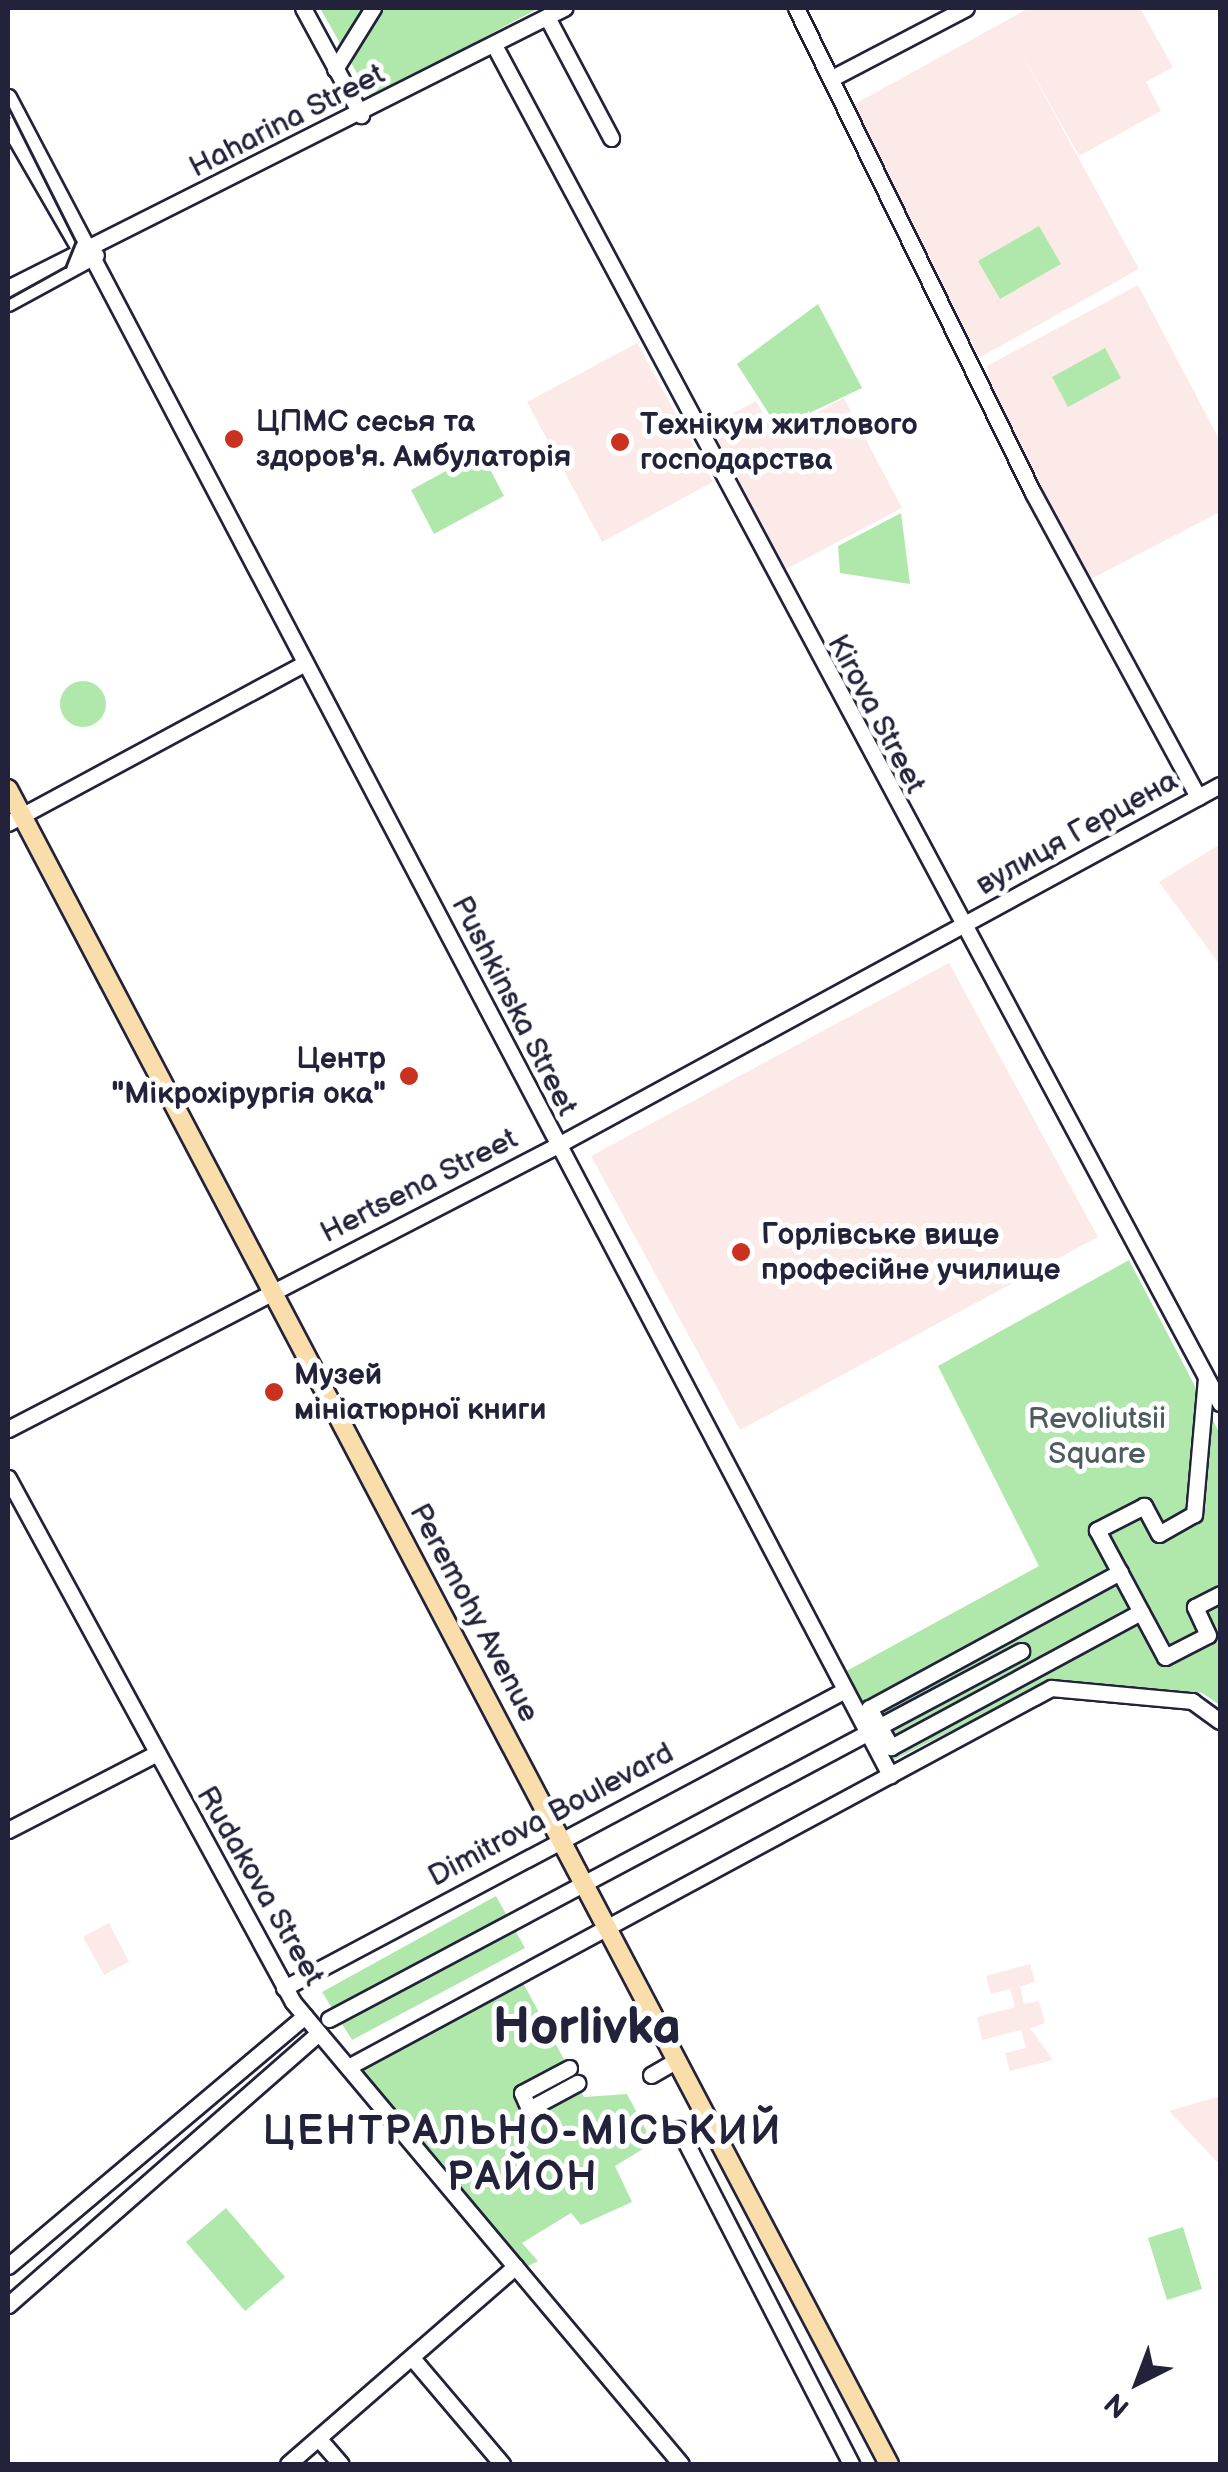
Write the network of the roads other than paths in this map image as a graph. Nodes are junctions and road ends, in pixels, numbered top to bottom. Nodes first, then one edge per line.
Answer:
1 (303, 8) edge
2 (373, 8) edge
3 (564, 8) edge
4 (796, 8) edge
5 (966, 8) edge
6 (547, 17) junction
7 (494, 45) junction
8 (335, 69) junction
9 (832, 78) junction
10 (8, 96) edge
11 (360, 115) junction
12 (8, 125) edge
13 (612, 138) dead end
14 (63, 230) junction
15 (85, 256) junction
16 (54, 263) junction
17 (8, 288) edge
18 (8, 303) edge
19 (305, 664) junction
20 (1218, 788) edge
21 (8, 790) edge
22 (1198, 797) junction
23 (14, 819) edge
24 (960, 929) junction
25 (556, 1146) junction
26 (274, 1292) junction
27 (1206, 1378) junction
28 (1220, 1403) edge
29 (8, 1430) edge
30 (8, 1478) edge
31 (1120, 1572) junction
32 (1220, 1594) edge
33 (1141, 1612) junction
34 (1012, 1632) junction
35 (1021, 1651) junction
36 (1032, 1671) junction
37 (843, 1690) junction
38 (1220, 1721) edge
39 (872, 1729) junction
40 (154, 1754) junction
41 (890, 1775) junction
42 (8, 1830) edge
43 (562, 1840) junction
44 (585, 1884) junction
45 (607, 1927) junction
46 (284, 1988) junction
47 (304, 2016) junction
48 (324, 2026) junction
49 (677, 2060) junction
50 (348, 2067) junction
51 (569, 2068) dead end
52 (651, 2075) dead end
53 (577, 2084) dead end
54 (679, 2129) dead end
55 (8, 2266) edge
56 (515, 2267) junction
57 (8, 2305) edge
58 (413, 2359) junction
59 (319, 2439) junction
60 (288, 2464) edge
61 (341, 2464) edge
62 (502, 2464) edge
63 (681, 2464) edge
64 (851, 2464) edge
65 (889, 2464) edge

1 - 8 street
2 - 8 street
3 - 6 street, Haharina Street
4 - 9 street
5 - 9 street
6 - 7 street, Haharina Street
6 - 13 street
7 - 11 street, Haharina Street
7 - 24 street, Kirova Street
8 - 11 street
9 - 22 street
10 - 15 street, Pushkinska Street
11 - 15 street, Haharina Street
12 - 14 street, Pushkinska Street
14 - 15 street, Pushkinska Street
14 - 16 street
15 - 16 street, Haharina Street
15 - 18 street, Haharina Street
15 - 19 street, Pushkinska Street
16 - 17 street, Haharina Street
19 - 23 street
19 - 25 street, Pushkinska Street
20 - 22 street, вулиця Герцена
21 - 23 main road, Peremohy Avenue
22 - 24 street, вулиця Герцена
23 - 26 main road, Peremohy Avenue
24 - 25 street, Hertsena Street
24 - 27 street, Kirova Street
25 - 26 street, Hertsena Street
25 - 37 street, Pushkinska Street
26 - 29 street, Hertsena Street
26 - 43 main road, Peremohy Avenue
27 - 28 street, Kirova Street
27 - 31 street
30 - 40 street, Rudakova Street
31 - 33 street
31 - 34 street
32 - 33 street
33 - 36 street
34 - 35 street
34 - 39 street
35 - 36 street
35 - 39 street
36 - 39 street
37 - 39 street, Pushkinska Street
37 - 43 street, Dimitrova Boulevard
38 - 41 street
39 - 41 street, Pushkinska Street
39 - 44 street
40 - 42 street
40 - 46 street, Rudakova Street
41 - 45 street
43 - 44 main road, Peremohy Avenue
43 - 46 street, Dimitrova Boulevard
44 - 45 main road, Peremohy Avenue
44 - 48 street
45 - 49 main road, Peremohy Avenue
45 - 50 street
46 - 47 street, Rudakova Street
47 - 48 street, Rudakova Street
47 - 55 street
48 - 50 street, Rudakova Street
48 - 57 street
49 - 52 street
49 - 65 main road, Peremohy Avenue
50 - 56 street, Rudakova Street
51 - 53 street
54 - 64 street
56 - 58 street
56 - 63 street, Rudakova Street
58 - 59 street
58 - 62 street
59 - 60 street
59 - 61 street

